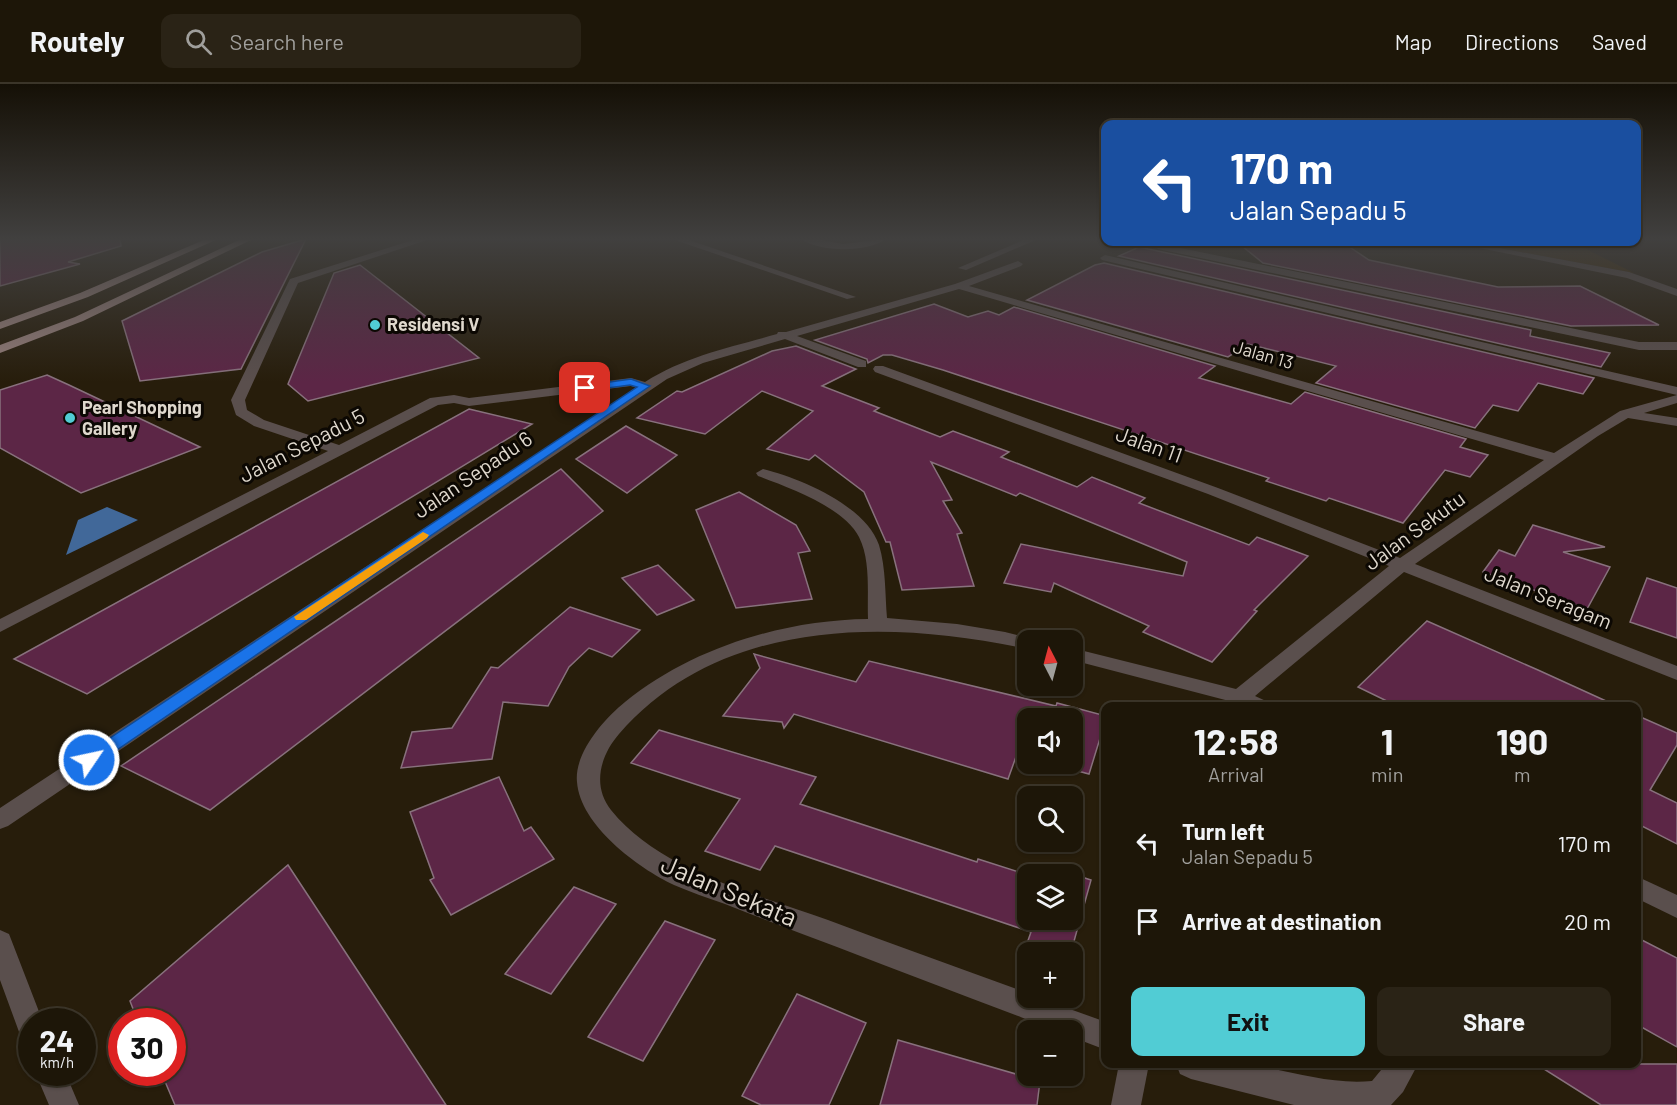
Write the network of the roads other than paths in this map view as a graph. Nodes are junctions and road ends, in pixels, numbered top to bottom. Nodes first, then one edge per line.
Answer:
1 (104, 287) edge
2 (119, 287) edge
3 (148, 287) edge
4 (291, 287) edge
5 (820, 287) edge
6 (957, 287) edge
7 (961, 287) edge
8 (1228, 287) edge
9 (1352, 287) edge
10 (1660, 287) edge
11 (1677, 293) edge
12 (851, 297) dead end
13 (0, 326) edge
14 (782, 334) junction
15 (0, 336) edge
16 (1677, 346) edge
17 (0, 349) edge
18 (862, 364) dead end
19 (879, 369) dead end
20 (645, 386) junction
21 (1677, 391) edge
22 (1677, 399) edge
23 (1625, 414) junction
24 (1677, 422) edge
25 (340, 450) junction
26 (1557, 459) junction
27 (763, 473) dead end
28 (1403, 564) junction
29 (878, 623) junction
30 (0, 626) edge
31 (1017, 640) edge
32 (1083, 657) edge
33 (1677, 673) edge
34 (1240, 698) junction
35 (1250, 702) edge
36 (0, 820) edge
37 (1641, 889) edge
38 (1677, 907) edge
39 (0, 942) edge
40 (24, 1008) edge
41 (1101, 1034) edge
42 (1133, 1068) edge
43 (1205, 1068) edge
44 (1400, 1068) edge
45 (56, 1086) edge
46 (64, 1105) edge
47 (1126, 1105) edge

1 - 13 main road
2 - 15 main road
3 - 17 main road
4 - 25 street
5 - 12 street
6 - 14 street, Jalan Sepadu 6
7 - 26 street, Jalan 13
8 - 21 street
9 - 16 street
10 - 11 street
14 - 18 street
14 - 20 street, Jalan Sepadu 6
19 - 28 street, Jalan 11
20 - 25 street, Jalan Sepadu 5
20 - 36 street, Jalan Sepadu 6
22 - 23 street, Jalan Sekutu
23 - 24 street
23 - 26 street, Jalan Sekutu
25 - 30 street, Jalan Sepadu 5
26 - 28 street, Jalan Sekutu
27 - 29 street
28 - 33 street, Jalan Seragam
28 - 34 street, Jalan Sekutu
29 - 31 street, Jalan Sekata
29 - 41 street, Jalan Sekata
32 - 34 street
34 - 35 street
37 - 38 street
39 - 40 street
42 - 47 street
43 - 44 street
45 - 46 street

